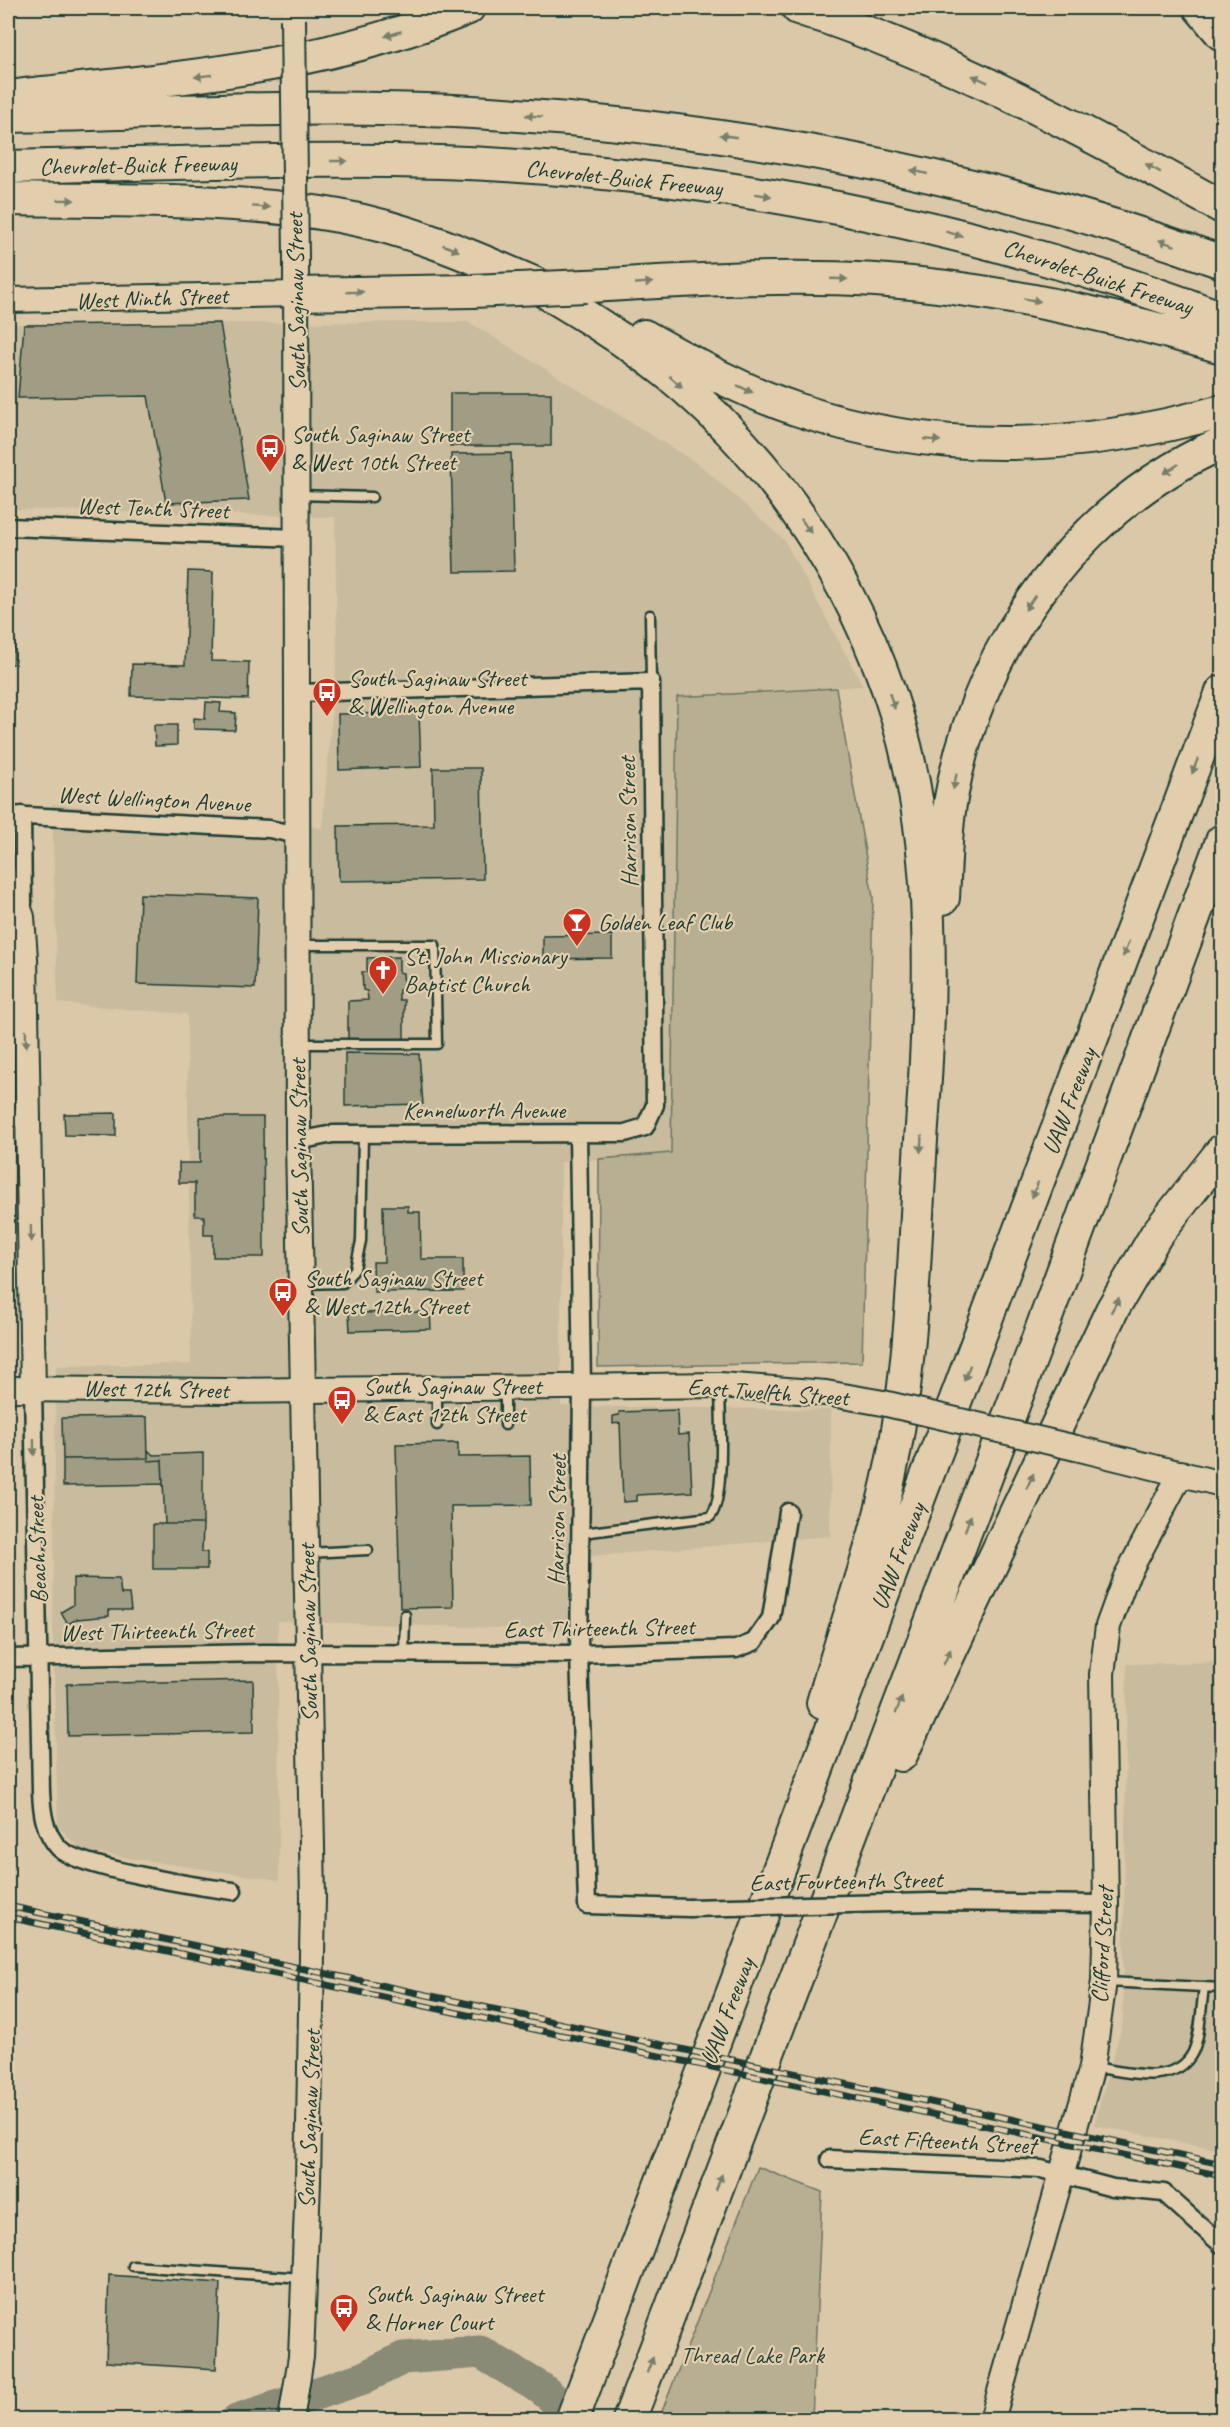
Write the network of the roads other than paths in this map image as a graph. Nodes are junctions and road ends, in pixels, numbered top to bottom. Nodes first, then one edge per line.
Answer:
1 (468, 8) edge
2 (798, 8) edge
3 (1200, 8) edge
4 (292, 13) edge
5 (1222, 34) edge
6 (8, 97) edge
7 (8, 116) edge
8 (8, 167) edge
9 (8, 199) edge
10 (1222, 207) edge
11 (1222, 262) edge
12 (523, 279) junction
13 (296, 294) junction
14 (8, 300) edge
15 (1222, 318) edge
16 (1222, 347) edge
17 (1219, 422) edge
18 (297, 495) junction
19 (372, 497) dead end
20 (8, 527) edge
21 (297, 538) junction
22 (650, 615) dead end
23 (651, 682) junction
24 (1222, 692) edge
25 (299, 693) junction
26 (15, 815) edge
27 (298, 835) junction
28 (1222, 841) edge
29 (8, 879) edge
30 (23, 924) junction
31 (298, 945) junction
32 (17, 1011) edge
33 (298, 1044) junction
34 (924, 1102) junction
35 (655, 1105) joint
36 (18, 1118) edge
37 (363, 1134) junction
38 (578, 1134) junction
39 (298, 1141) junction
40 (1222, 1151) edge
41 (1222, 1162) edge
42 (1156, 1235) junction
43 (301, 1284) junction
44 (720, 1385) junction
45 (582, 1386) junction
46 (437, 1388) junction
47 (505, 1388) junction
48 (8, 1389) edge
49 (33, 1389) junction
50 (304, 1389) junction
51 (437, 1425) dead end
52 (505, 1425) dead end
53 (1181, 1473) junction
54 (1222, 1484) edge
55 (788, 1512) dead end
56 (582, 1533) junction
57 (368, 1550) dead end
58 (306, 1553) junction
59 (405, 1614) dead end
60 (308, 1654) junction
61 (404, 1654) junction
62 (579, 1654) junction
63 (39, 1657) junction
64 (8, 1658) edge
65 (233, 1891) dead end
66 (1106, 1904) junction
67 (587, 1905) joint
68 (755, 1937) junction
69 (797, 1976) junction
70 (1104, 1981) junction
71 (1204, 1987) junction
72 (1222, 1988) edge
73 (1092, 2067) junction
74 (830, 2159) dead end
75 (1061, 2174) junction
76 (1222, 2244) edge
77 (133, 2265) dead end
78 (304, 2278) junction
79 (576, 2408) edge
80 (291, 2420) edge
81 (629, 2420) edge
82 (992, 2420) edge

1 -> 6 highway
10 -> 2 highway
3 - 5 highway
4 - 13 street, South Saginaw Street, bridge
11 -> 7 highway
8 -> 15 highway, Chevrolet-Buick Freeway
9 -> 12 highway
12 -> 17 highway
12 -> 34 highway
13 - 14 street, West Ninth Street
13 -> 16 highway, bridge
13 - 18 street, South Saginaw Street
17 -> 34 highway
18 - 19 lane
18 - 21 street, South Saginaw Street
20 - 21 street, West Tenth Street
21 - 25 street, South Saginaw Street
22 - 23 lane
23 - 25 street
23 - 35 street, Harrison Street
24 -> 68 highway, UAW Freeway
25 - 27 street, South Saginaw Street
26 - 27 street, West Wellington Avenue
26 - 30 street, Beach Street
27 - 31 street, South Saginaw Street
69 -> 28 highway
29 - 30 street, Beach Street
30 - 32 street, Beach Street
31 - 33 street, South Saginaw Street
31 - 33 lane
32 -> 36 street, Beach Street
33 - 39 street, South Saginaw Street
34 -> 68 highway
35 - 38 street, Kennelworth Avenue
36 -> 49 street, Beach Street
37 - 38 street, Kennelworth Avenue
37 - 39 street, Kennelworth Avenue
37 - 43 lane
38 - 45 street, Harrison Street
39 - 43 street, South Saginaw Street
40 - 42 highway
41 - 42 highway
69 -> 42 highway
43 - 50 street, South Saginaw Street
44 - 45 street, East Twelfth Street
44 - 53 street, East Twelfth Street, bridge
44 - 56 lane
45 - 47 street, East Twelfth Street
45 - 56 street, Harrison Street
46 - 47 street, East Twelfth Street
46 - 50 street, East Twelfth Street
46 - 51 lane
47 - 52 lane
48 - 49 street, West 12th Street
49 - 50 street, West 12th Street
49 -> 63 street, Beach Street
50 - 58 street, South Saginaw Street
53 - 54 street, East Twelfth Street
53 - 66 street, Clifford Street
55 - 62 street, East Thirteenth Street
56 - 62 street, Harrison Street
57 - 58 lane
58 - 60 street, South Saginaw Street
59 - 61 lane
60 - 61 street, East Thirteenth Street
60 - 63 street, West Thirteenth Street
60 - 78 street, South Saginaw Street
61 - 62 street, East Thirteenth Street
62 - 67 street, Harrison Street
63 - 64 street, West Thirteenth Street
63 - 65 street, Beach Street
66 - 67 street, East Fourteenth Street, bridge
66 - 70 street, Clifford Street
68 - 79 highway, UAW Freeway
81 -> 69 highway
70 - 71 lane
70 - 73 street, Clifford Street
71 - 72 lane
71 - 73 lane
73 - 75 street, Clifford Street
74 - 75 street, East Fifteenth Street
75 - 76 street, East Fifteenth Street
75 - 82 street, Clifford Street
77 - 78 lane
78 - 80 street, South Saginaw Street

